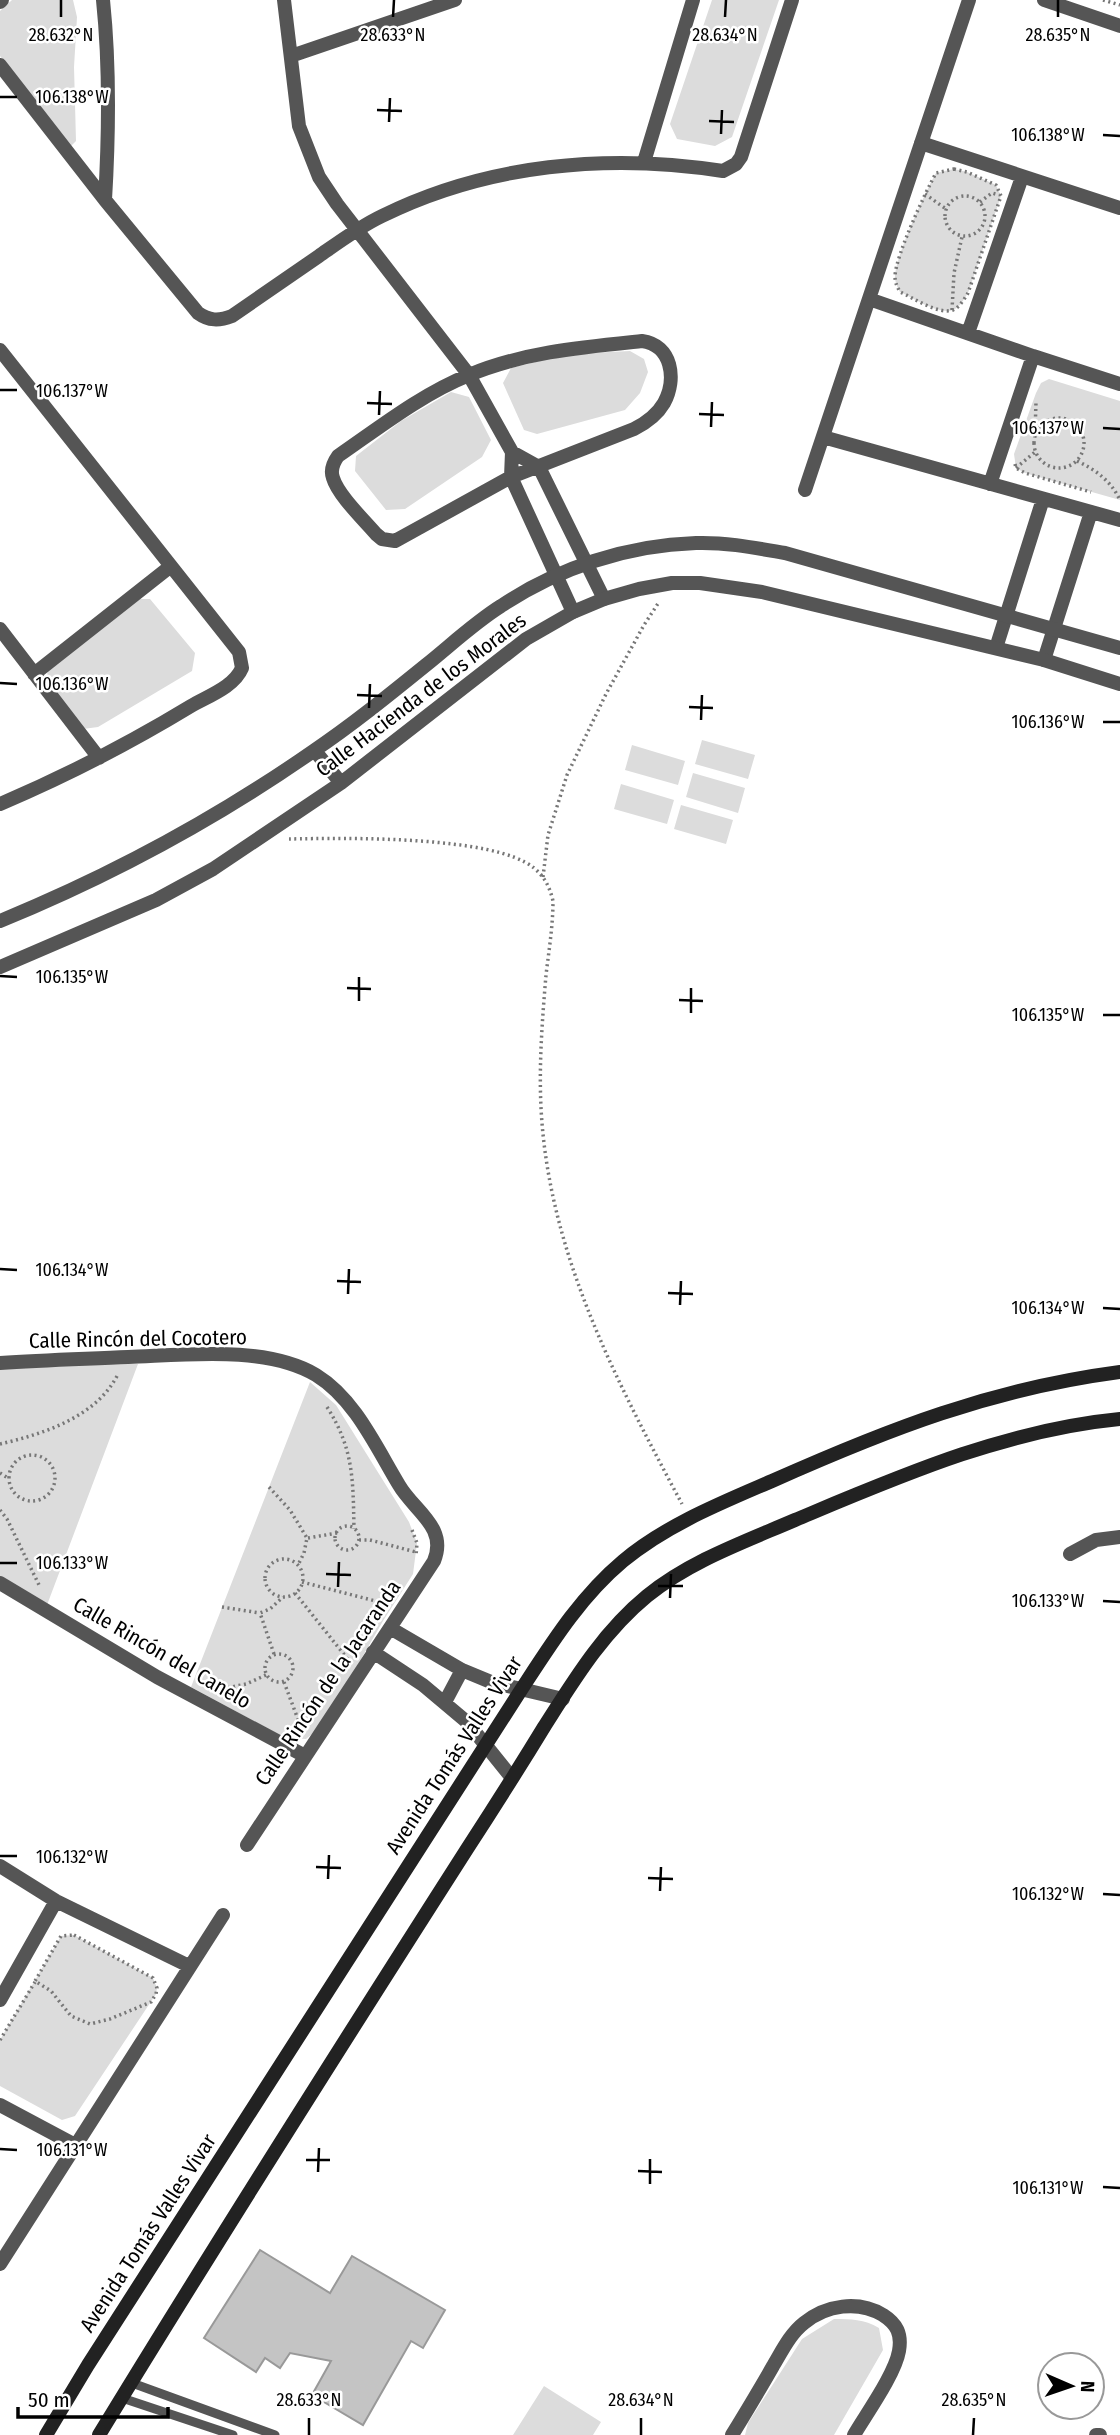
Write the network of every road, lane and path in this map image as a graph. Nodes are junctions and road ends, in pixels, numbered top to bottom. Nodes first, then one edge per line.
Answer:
1 (103, 0) edge
2 (284, 0) edge
3 (455, 0) edge
4 (693, 0) edge
5 (792, 0) edge
6 (969, 0) edge
7 (1044, 0) edge
8 (1103, 0) edge
9 (1120, 5) edge
10 (1120, 26) edge
11 (291, 56) junction
12 (0, 65) edge
13 (921, 143) junction
14 (644, 162) junction
15 (1022, 177) junction
16 (925, 194) junction
17 (1001, 196) junction
18 (106, 200) junction
19 (980, 202) junction
20 (1120, 208) edge
21 (946, 209) junction
22 (358, 229) junction
23 (962, 236) junction
24 (869, 299) junction
25 (952, 310) junction
26 (968, 333) junction
27 (0, 350) edge
28 (1033, 356) junction
29 (469, 375) junction
30 (1120, 384) edge
31 (1028, 418) dead end
32 (1035, 435) junction
33 (823, 437) junction
34 (512, 452) junction
35 (1035, 452) junction
36 (1014, 454) dead end
37 (1077, 461) junction
38 (539, 467) junction
39 (1016, 468) junction
40 (511, 477) junction
41 (990, 484) junction
42 (805, 490) dead end
43 (1096, 494) dead end
44 (1108, 497) dead end
45 (1043, 499) junction
46 (1120, 500) edge
47 (1090, 512) junction
48 (1120, 520) edge
49 (587, 564) junction
50 (171, 566) junction
51 (556, 576) junction
52 (672, 583) junction
53 (604, 598) junction
54 (573, 612) junction
55 (1006, 616) junction
56 (0, 629) edge
57 (1054, 629) junction
58 (996, 648) junction
59 (1120, 648) edge
60 (1044, 660) junction
61 (34, 674) junction
62 (1120, 684) edge
63 (314, 751) junction
64 (99, 758) junction
65 (341, 783) junction
66 (0, 804) edge
67 (257, 840) junction
68 (543, 877) junction
69 (0, 921) edge
70 (0, 967) edge
71 (0, 1363) edge
72 (118, 1372) dead end
73 (1120, 1372) edge
74 (325, 1405) dead end
75 (1120, 1419) edge
76 (0, 1444) edge
77 (0, 1473) edge
78 (8, 1478) junction
79 (269, 1487) dead end
80 (0, 1510) edge
81 (689, 1519) junction
82 (408, 1522) dead end
83 (354, 1529) junction
84 (337, 1533) junction
85 (1120, 1537) edge
86 (307, 1538) junction
87 (359, 1540) junction
88 (439, 1542) joint
89 (416, 1552) junction
90 (1070, 1554) dead end
91 (415, 1563) dead end
92 (298, 1565) junction
93 (302, 1582) junction
94 (0, 1583) edge
95 (295, 1592) junction
96 (43, 1595) dead end
97 (283, 1597) junction
98 (393, 1606) dead end
99 (222, 1607) dead end
100 (260, 1613) junction
101 (390, 1628) junction
102 (373, 1652) junction
103 (274, 1654) junction
104 (356, 1669) dead end
105 (462, 1670) junction
106 (266, 1675) junction
107 (284, 1682) junction
108 (521, 1690) junction
109 (213, 1691) dead end
110 (563, 1699) junction
111 (445, 1702) junction
112 (306, 1739) dead end
113 (486, 1744) junction
114 (305, 1756) junction
115 (512, 1778) junction
116 (247, 1845) dead end
117 (0, 1866) edge
118 (56, 1901) junction
119 (223, 1914) dead end
120 (189, 1966) junction
121 (35, 1981) junction
122 (0, 2000) edge
123 (151, 2002) junction
124 (144, 2013) dead end
125 (0, 2040) edge
126 (0, 2105) edge
127 (75, 2145) junction
128 (0, 2264) edge
129 (132, 2383) junction
130 (122, 2398) junction
131 (46, 2435) edge
132 (99, 2435) edge
133 (233, 2435) edge
134 (275, 2435) edge
135 (732, 2435) edge
136 (854, 2435) edge

1 - 18 street
2 - 11 street
3 - 11 street
4 - 14 street
5 - 14 street
6 - 13 street
7 - 10 street
8 - 9 path
11 - 22 street
12 - 18 street
13 - 15 street
13 - 24 street
14 - 22 street
15 - 20 street
15 - 26 street
16 - 17 path
16 - 21 path
16 - 25 path
17 - 19 path
17 - 25 path
18 - 22 street
19 - 21 path
19 - 23 path
21 - 23 path
22 - 29 street
23 - 25 path
24 - 26 street
24 - 33 street
26 - 28 street
27 - 50 street
28 - 30 street
28 - 41 street
29 - 34 street
29 - 38 street
29 - 40 street
31 - 32 path
32 - 35 path
32 - 37 path
33 - 41 street
33 - 42 street
34 - 38 street
34 - 40 street
35 - 37 path
35 - 39 path
36 - 39 path
37 - 46 path
38 - 40 street
38 - 49 street
39 - 43 path
40 - 51 street
41 - 45 street
44 - 46 path
45 - 47 street
45 - 55 street
47 - 48 street
47 - 57 street
49 - 51 street, Calle Hacienda de los Morales
49 - 53 street
49 - 55 street, Calle Hacienda de los Morales
50 - 61 street
50 - 64 street
51 - 54 street
51 - 63 street, Calle Hacienda de los Morales
52 - 53 street, Calle Hacienda de los Morales
52 - 58 street, Calle Hacienda de los Morales
52 - 68 path
53 - 54 street, Calle Hacienda de los Morales
54 - 65 street, Calle Hacienda de los Morales
55 - 57 street, Calle Hacienda de los Morales
55 - 58 street
56 - 61 street
57 - 59 street, Calle Hacienda de los Morales
57 - 60 street
58 - 60 street, Calle Hacienda de los Morales
60 - 62 street, Calle Hacienda de los Morales
61 - 64 street
63 - 65 street
63 - 69 street, Calle Hacienda de los Morales
64 - 66 street
65 - 67 street, Calle Hacienda de los Morales
67 - 68 path
67 - 70 street, Calle Hacienda de los Morales
68 - 81 path
71 - 88 street, Calle Rincón del Cocotero
72 - 76 path
73 - 81 main road, Avenida Tomás Valles Vivar
74 - 83 path
75 - 110 main road
77 - 78 path
78 - 78 path
79 - 86 path
80 - 96 path
81 - 108 main road, Avenida Tomás Valles Vivar
82 - 89 path
83 - 84 path
83 - 87 path
84 - 86 path
84 - 87 path
85 - 90 street
86 - 92 path
87 - 89 path
88 - 101 street, Calle Rincón de la Jacaranda
89 - 91 path
92 - 93 path
92 - 97 path
93 - 95 path
93 - 98 path
94 - 114 street, Calle Rincón del Canelo
95 - 97 path
95 - 104 path
97 - 100 path
99 - 100 path
100 - 103 path
101 - 102 street, Calle Rincón de la Jacaranda
101 - 105 street
102 - 111 street
102 - 114 street, Calle Rincón de la Jacaranda
103 - 106 path
103 - 107 path
105 - 108 street
105 - 111 street
106 - 107 path
106 - 109 path
107 - 112 path
108 - 110 street
108 - 113 main road, Avenida Tomás Valles Vivar
110 - 115 main road
111 - 113 street
113 - 115 street
113 - 131 main road, Avenida Tomás Valles Vivar
114 - 116 street, Calle Rincón de la Jacaranda
115 - 129 main road
117 - 118 street
118 - 120 street
118 - 122 street
119 - 120 street
120 - 127 street
121 - 123 path
121 - 123 path
121 - 125 path
123 - 124 path
126 - 127 street
127 - 128 street
129 - 130 main road
129 - 134 lane
130 - 132 main road
130 - 133 lane
135 - 136 street

